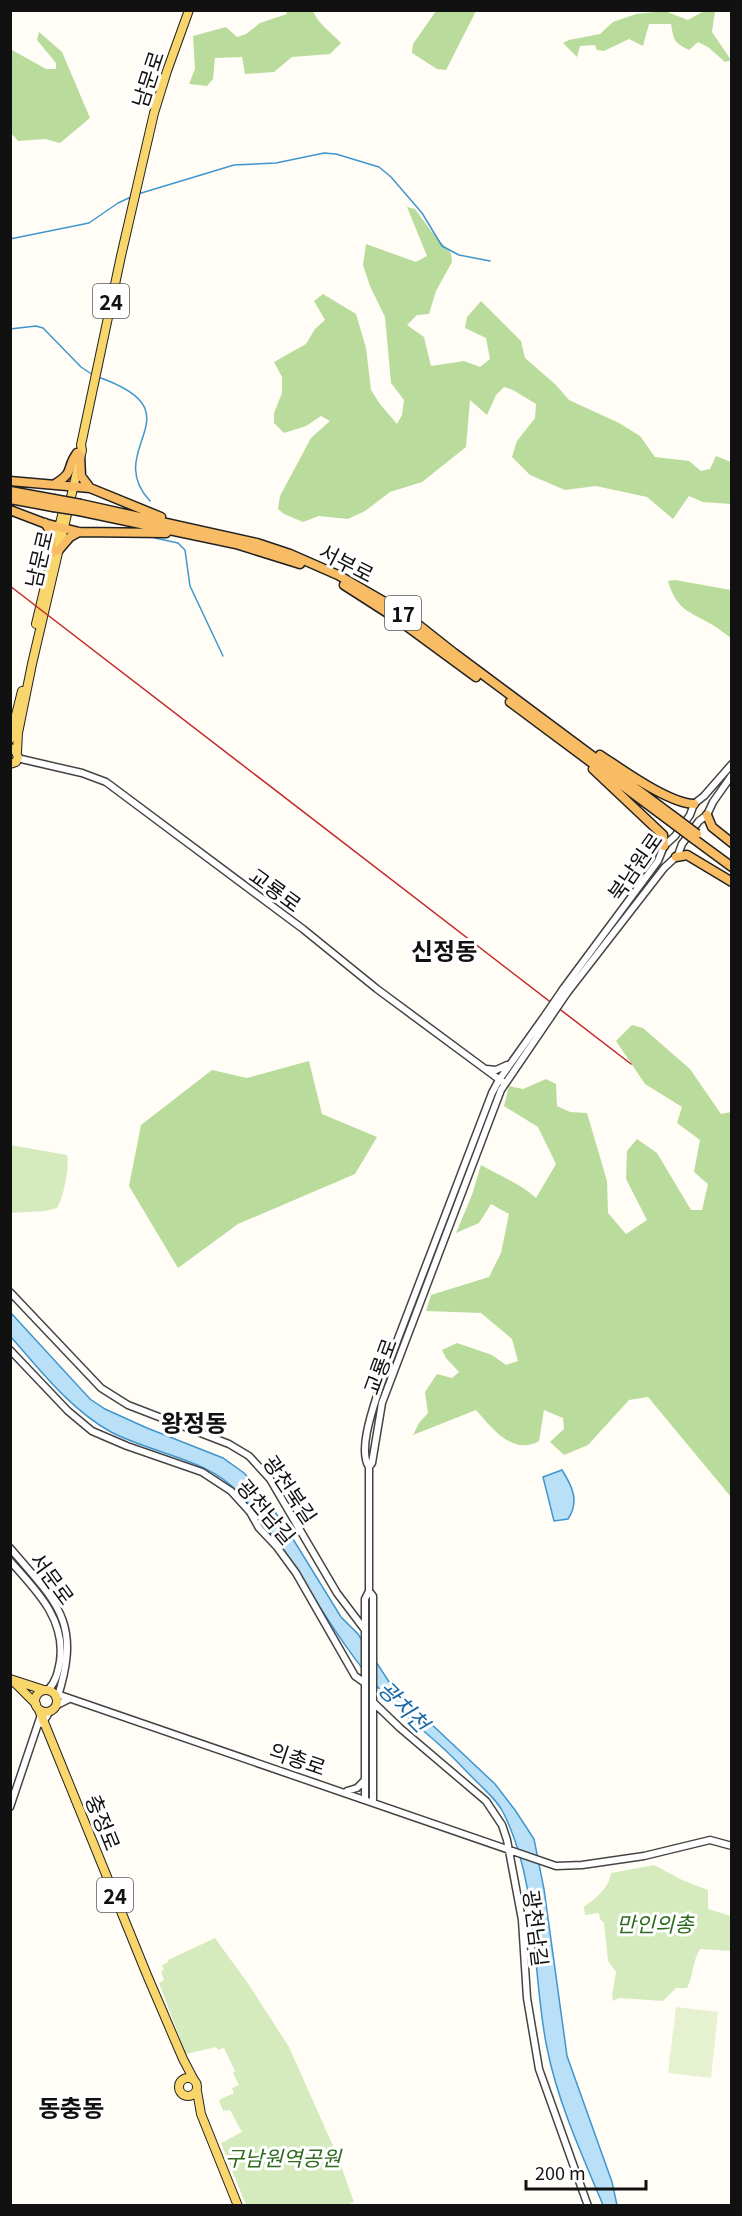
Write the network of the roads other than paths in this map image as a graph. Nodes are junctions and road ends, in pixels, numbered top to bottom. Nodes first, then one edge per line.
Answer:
1 (188, 10) edge
2 (79, 451) junction
3 (10, 481) edge
4 (55, 484) junction
5 (71, 486) junction
6 (90, 488) junction
7 (10, 491) edge
8 (10, 499) edge
9 (54, 503) junction
10 (10, 510) edge
11 (44, 523) junction
12 (61, 527) junction
13 (79, 532) junction
14 (213, 536) junction
15 (55, 552) junction
16 (530, 713) junction
17 (10, 739) edge
18 (13, 759) edge
19 (732, 764) edge
20 (732, 775) edge
21 (695, 803) junction
22 (708, 812) junction
23 (696, 837) junction
24 (732, 843) edge
25 (663, 848) junction
26 (675, 857) junction
27 (732, 861) edge
28 (732, 867) edge
29 (732, 882) edge
30 (565, 991) junction
31 (548, 1016) junction
32 (510, 1063) junction
33 (485, 1069) junction
34 (502, 1081) junction
35 (10, 1292) edge
36 (10, 1350) edge
37 (10, 1548) edge
38 (10, 1561) edge
39 (369, 1592) junction
40 (348, 1608) junction
41 (365, 1615) junction
42 (365, 1630) junction
43 (63, 1663) junction
44 (10, 1679) edge
45 (62, 1683) junction
46 (365, 1683) junction
47 (53, 1699) junction
48 (73, 1699) junction
49 (373, 1702) junction
50 (40, 1713) junction
51 (47, 1731) junction
52 (365, 1780) junction
53 (340, 1791) junction
54 (365, 1799) junction
55 (373, 1802) junction
56 (10, 1807) edge
57 (732, 1846) edge
58 (510, 1850) junction
59 (183, 2059) junction
60 (183, 2080) junction
61 (194, 2080) junction
62 (193, 2093) junction
63 (238, 2205) edge
64 (588, 2205) edge

1 - 2 main road, 남문로 / 24
2 - 4 highway
2 - 5 main road, 남문로 / 24
2 - 6 highway
3 - 4 highway
4 - 5 highway
5 - 6 highway
5 - 12 main road, 남문로 / 24
6 - 14 highway
7 - 9 highway, 서부로 / 17
8 - 9 highway, 서부로 / 17
9 - 14 highway, 서부로 / 17, bridge
10 - 11 highway
11 - 12 highway
11 - 15 highway
12 - 13 highway
12 - 15 main road, 남문로 / 24
13 - 14 highway
13 - 15 highway
14 - 16 highway, 서부로 / 17
15 - 17 main road, 남문로 / 24
15 - 18 main road, 남문로 / 24
16 - 21 highway
16 - 23 highway, 서부로 / 17, bridge
16 - 25 highway
18 - 33 street, 교룡로
19 - 21 street, 북남원로
20 - 22 street, 북남원로
21 - 22 street
21 - 25 street, 북남원로
22 - 24 highway
22 - 26 street, 북남원로
23 - 27 highway, 서부로 / 17
23 - 28 highway, 서부로 / 17
25 - 26 street
25 - 30 street, 북남원로
26 - 29 highway
26 - 30 street, 북남원로
30 - 31 street, bridge
31 - 32 street
31 - 34 street
32 - 33 street
32 - 34 street
33 - 34 street, 교룡로
34 - 39 street, 교룡로
35 - 40 street, 광천북길
36 - 46 street, 광천남길
37 - 43 street, 서문로
38 - 43 street, 서문로
39 - 41 street, 교룡로
39 - 49 street, 교룡로
40 - 41 street
40 - 42 street, 광천북길
41 - 42 street, 교룡로
42 - 46 street, 교룡로
43 - 45 street, 서문로
43 - 47 street, 서문로
44 - 47 main road, 의총로 / 24
44 - 50 main road, 24
45 - 47 street, 서문로
45 - 48 street
46 - 52 street, 교룡로
47 - 48 street, 의총로
47 - 48 street
47 - 50 main road
47 - 50 main road
47 - 51 main road
48 - 53 street, 의총로
49 - 55 street, 교룡로
49 - 58 street, 광천남길
50 - 51 main road, 충정로 / 24
50 - 56 street
51 - 59 main road, 충정로 / 24
52 - 53 street
52 - 54 street, 교룡로
53 - 54 street, 의총로
54 - 55 street, 의총로
55 - 58 street, 의총로
57 - 58 street, 의총로
58 - 64 street, 광천남길
59 - 60 main road, 충정로 / 24
59 - 61 main road, 충정로 / 24
60 - 61 main road
60 - 62 main road, 24
61 - 62 main road, 24
62 - 63 main road, 24

